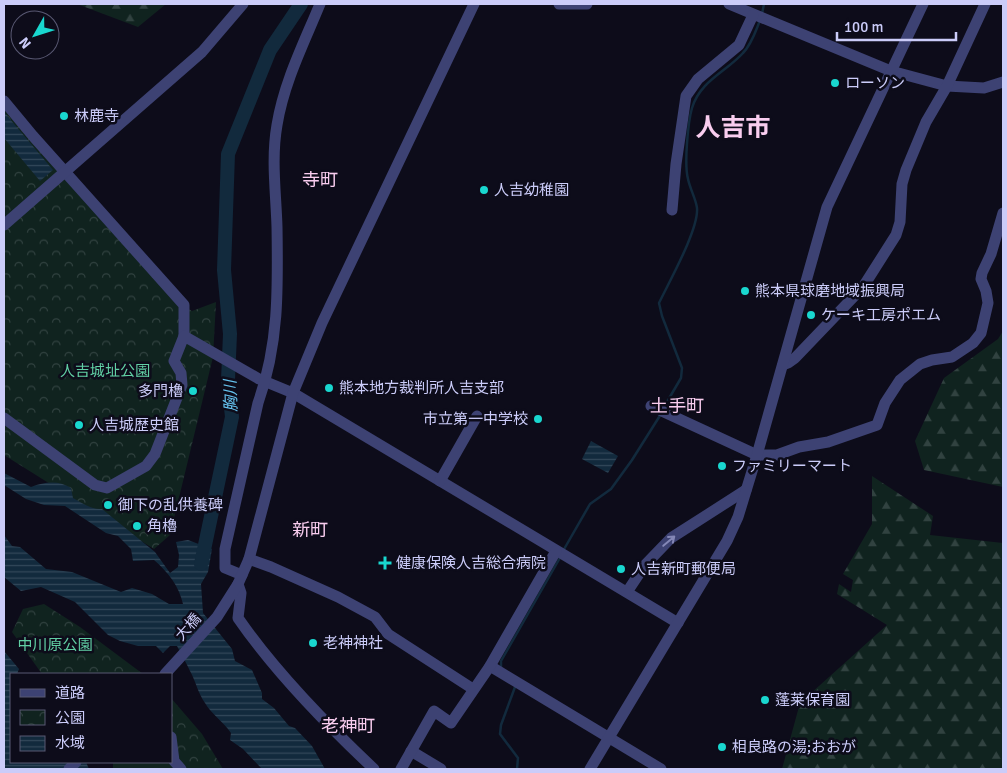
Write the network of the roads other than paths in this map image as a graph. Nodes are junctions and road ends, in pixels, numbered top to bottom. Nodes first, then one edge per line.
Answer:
1 (243, 4) edge
2 (320, 4) edge
3 (474, 4) edge
4 (558, 4) edge
5 (587, 4) edge
6 (729, 4) edge
7 (923, 4) edge
8 (985, 4) edge
9 (754, 14) junction
10 (891, 71) junction
11 (1003, 82) edge
12 (947, 86) junction
13 (4, 101) edge
14 (66, 171) junction
15 (672, 210) dead end
16 (1003, 213) edge
17 (4, 225) edge
18 (184, 336) junction
19 (783, 365) junction
20 (262, 380) junction
21 (293, 393) junction
22 (651, 406) dead end
23 (476, 416) dead end
24 (4, 418) edge
25 (757, 456) junction
26 (440, 481) junction
27 (746, 490) junction
28 (556, 551) junction
29 (249, 560) junction
30 (240, 580) junction
31 (627, 592) junction
32 (678, 623) junction
33 (490, 666) junction
34 (166, 673) edge
35 (474, 689) junction
36 (609, 737) junction
37 (172, 745) edge
38 (412, 750) junction
39 (181, 769) edge
40 (374, 769) edge
41 (401, 769) edge
42 (441, 769) edge
43 (590, 769) edge
44 (661, 769) edge

1 - 14 street
2 - 20 street
3 - 21 street, 大橋
4 - 5 street
6 - 9 street
7 - 10 street
8 - 12 street
9 - 10 street
9 - 15 street
10 - 12 street
10 - 19 street
11 - 12 street
12 - 19 street
13 - 14 street
14 - 17 street
14 - 18 street
16 - 25 street
18 - 20 street
18 - 24 street
19 - 25 street
20 - 21 street
20 - 30 street
21 - 26 street
21 - 29 street, 大橋
22 - 25 street
23 - 26 street
25 - 27 street
26 - 28 street
31 -> 27 street
27 - 32 street
28 - 31 street
28 - 33 street
29 - 30 street, 大橋
29 - 35 street
30 - 34 street, 大橋
30 - 40 street
31 - 32 street
32 - 36 street
33 - 35 street
33 - 36 street
35 - 38 street
36 - 43 street
36 - 44 street
37 - 39 street
38 - 41 street
38 - 42 street

